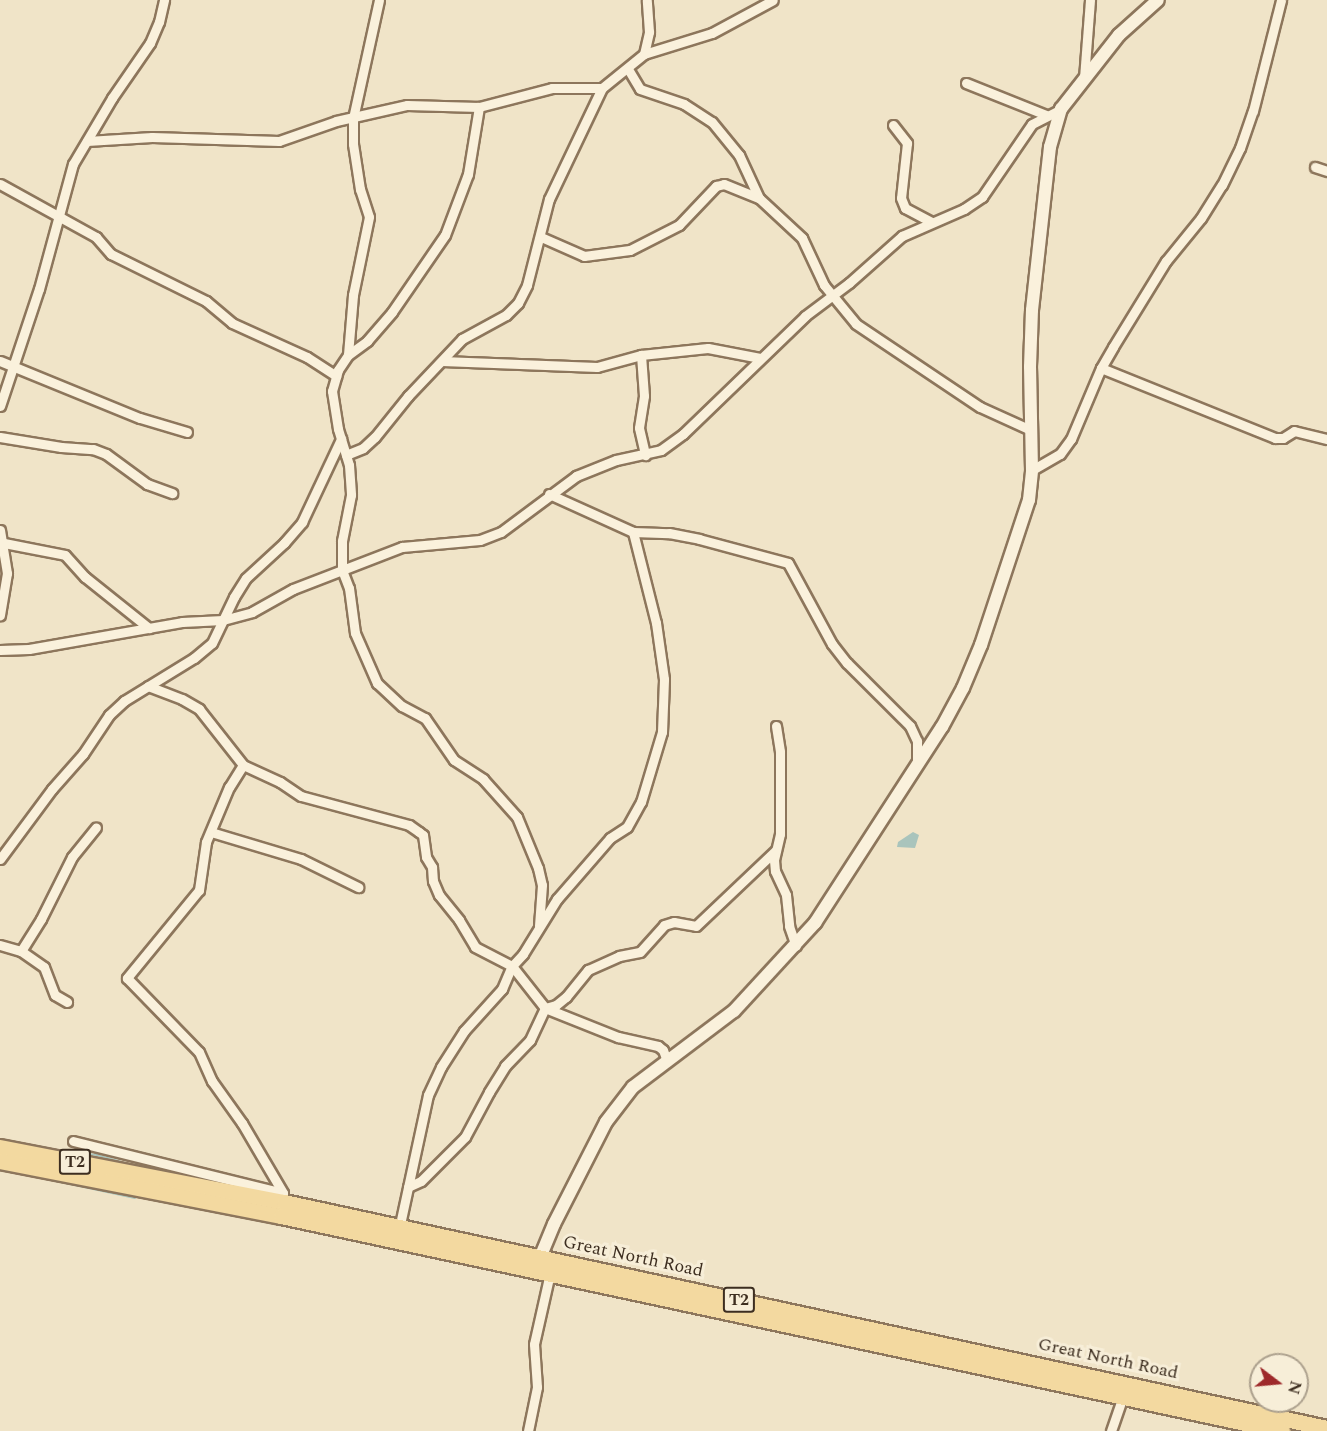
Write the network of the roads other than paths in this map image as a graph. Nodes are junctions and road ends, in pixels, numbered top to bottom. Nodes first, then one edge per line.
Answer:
1 (164, 0) edge
2 (379, 0) edge
3 (647, 0) edge
4 (773, 0) edge
5 (1090, 0) edge
6 (1158, 0) edge
7 (1281, 0) edge
8 (644, 54) junction
9 (628, 69) junction
10 (1084, 78) junction
11 (966, 83) dead end
12 (602, 88) junction
13 (479, 107) junction
14 (1060, 109) junction
15 (1046, 115) junction
16 (353, 118) junction
17 (893, 124) dead end
18 (87, 141) junction
19 (1315, 167) dead end
20 (1327, 171) edge
21 (0, 184) edge
22 (759, 198) junction
23 (58, 214) junction
24 (931, 222) junction
25 (541, 237) junction
26 (831, 295) junction
27 (348, 355) junction
28 (641, 355) junction
29 (760, 358) junction
30 (0, 361) edge
31 (442, 361) junction
32 (12, 366) junction
33 (1101, 368) junction
34 (336, 376) junction
35 (0, 406) edge
36 (1031, 430) junction
37 (187, 432) dead end
38 (0, 436) edge
39 (341, 438) junction
40 (1327, 439) edge
41 (346, 455) junction
42 (645, 455) junction
43 (1032, 470) junction
44 (172, 493) dead end
45 (549, 494) junction
46 (0, 530) edge
47 (633, 532) junction
48 (4, 543) junction
49 (342, 570) junction
50 (0, 615) edge
51 (223, 620) junction
52 (149, 628) junction
53 (0, 650) edge
54 (148, 686) junction
55 (776, 726) dead end
56 (917, 764) junction
57 (243, 765) junction
58 (96, 827) dead end
59 (211, 832) junction
60 (776, 850) junction
61 (0, 859) edge
62 (358, 887) dead end
63 (539, 926) junction
64 (0, 945) edge
65 (796, 946) junction
66 (21, 951) junction
67 (512, 966) junction
68 (67, 1002) dead end
69 (545, 1008) junction
70 (667, 1061) junction
71 (73, 1141) dead end
72 (0, 1147) edge
73 (0, 1161) edge
74 (408, 1187) junction
75 (282, 1204) junction
76 (398, 1233) junction
77 (542, 1266) junction
78 (1123, 1396) junction
79 (1240, 1426) edge
80 (1327, 1428) edge
81 (528, 1431) edge
82 (1111, 1431) edge
83 (1282, 1431) edge

1 - 18 street
2 - 16 street
3 - 8 street
4 - 8 street
5 - 10 street
6 - 10 street
7 - 33 street
8 - 9 street
9 - 12 street
9 - 22 street
10 - 14 street
11 - 15 street
12 - 13 street
12 - 25 street
13 - 16 street
13 - 27 street
14 - 15 street
14 - 36 street
15 - 24 street
16 - 18 street
16 - 27 street
17 - 24 street
18 - 23 street
19 - 20 street
21 - 23 street
22 - 25 street
22 - 26 street
23 - 32 street
23 - 34 street
24 - 26 street
25 - 31 street
26 - 29 street
26 - 36 street
27 - 34 street
28 - 29 street
28 - 31 street
28 - 42 street
29 - 42 street
30 - 32 street
31 - 41 street
32 - 35 street
32 - 37 street
33 - 40 street
33 - 43 street
34 - 39 street
36 - 43 street
38 - 44 street
39 - 41 street
39 - 51 street
41 - 49 street
42 - 45 street
43 - 56 street
45 - 47 street
45 - 49 street
46 - 48 street
47 - 56 street
47 - 63 street
48 - 50 street
48 - 52 street
49 - 51 street
49 - 63 street
51 - 52 street
51 - 54 street
52 - 53 street
54 - 57 street
54 - 61 street
55 - 60 street
56 - 65 street
57 - 59 street
57 - 67 street
58 - 66 street
59 - 62 street
59 - 75 street
60 - 65 street
60 - 69 street
63 - 67 street
64 - 66 street
65 - 70 street
66 - 68 street
67 - 69 street
67 - 74 street
69 - 70 street
69 - 74 street
70 - 77 street
71 - 75 street
72 - 75 main road, Great North Road / T2
73 - 75 main road, Great North Road / T2
74 - 76 street
75 - 76 main road, Great North Road / T2
76 - 77 main road, Great North Road / T2
77 - 78 main road, Great North Road / T2
77 - 80 main road, Great North Road / T2
77 - 81 street
78 - 79 main road, Great North Road / T2
78 - 82 street
79 - 83 main road, Great North Road / T2

